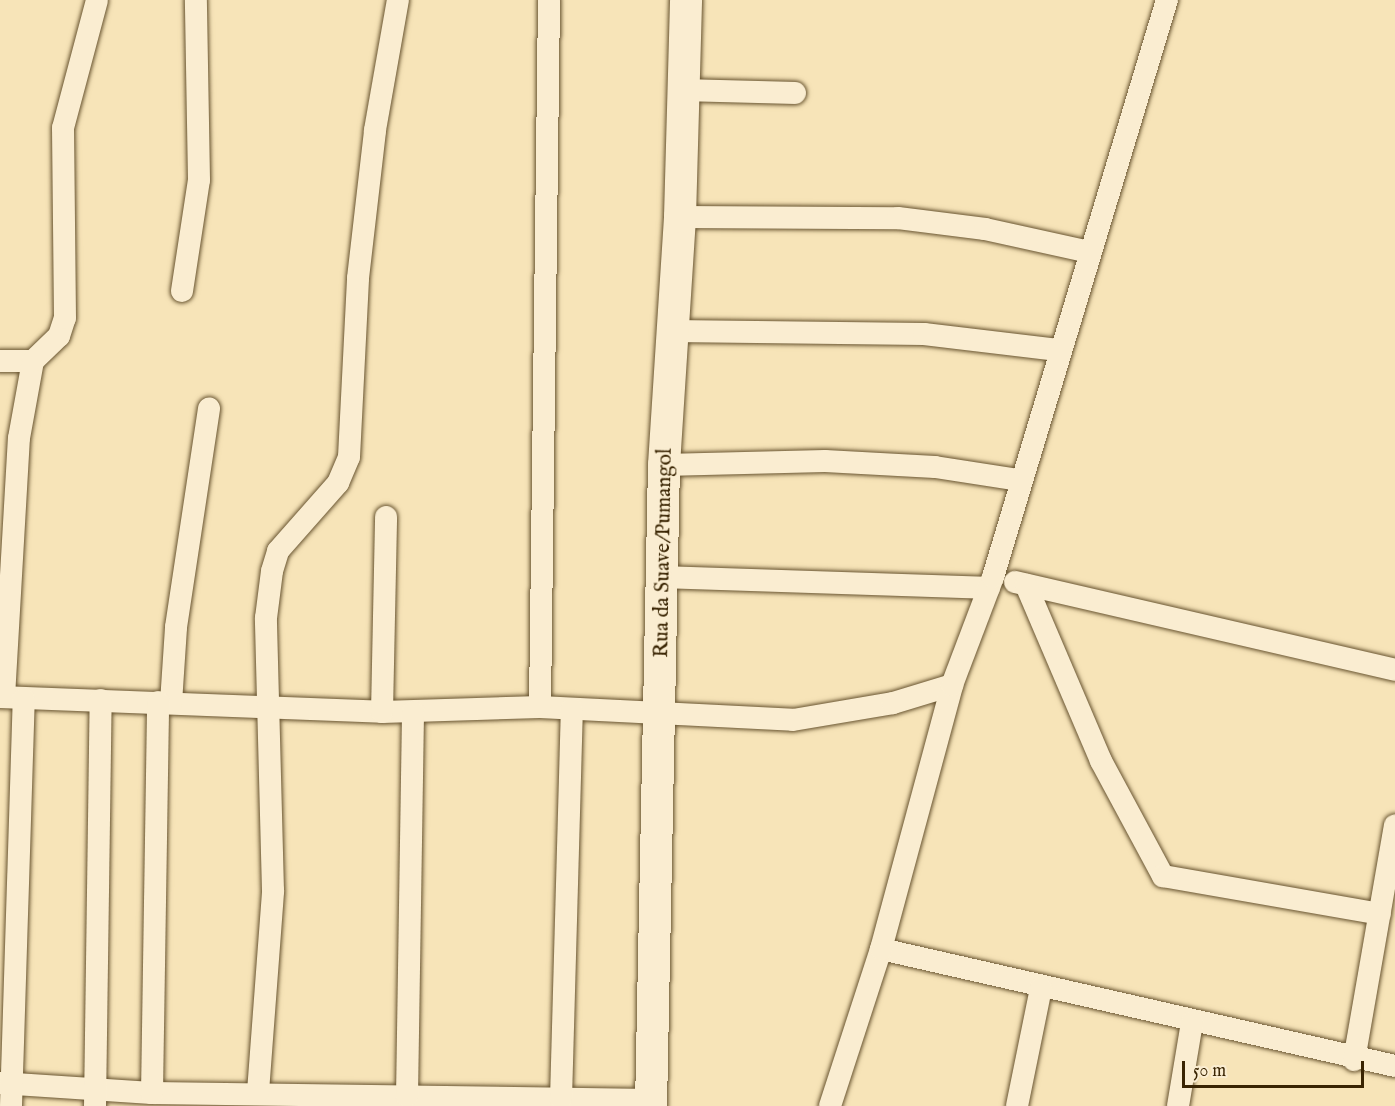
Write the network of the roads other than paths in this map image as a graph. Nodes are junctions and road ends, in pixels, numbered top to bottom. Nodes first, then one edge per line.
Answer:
1 (97, 0) edge
2 (196, 0) edge
3 (398, 0) edge
4 (549, 0) edge
5 (686, 0) edge
6 (1167, 0) edge
7 (683, 90) junction
8 (795, 93) dead end
9 (680, 217) junction
10 (1090, 252) junction
11 (182, 291) dead end
12 (672, 331) junction
13 (1058, 350) junction
14 (33, 361) junction
15 (0, 362) edge
16 (209, 408) dead end
17 (664, 465) junction
18 (1019, 480) junction
19 (386, 517) dead end
20 (664, 577) junction
21 (991, 583) junction
22 (1026, 585) junction
23 (1395, 670) edge
24 (952, 686) junction
25 (9, 698) edge
26 (101, 700) junction
27 (165, 703) junction
28 (540, 707) junction
29 (268, 708) junction
30 (572, 709) junction
31 (382, 712) junction
32 (413, 712) junction
33 (661, 713) junction
34 (1395, 826) edge
35 (1380, 914) junction
36 (881, 949) junction
37 (1041, 988) junction
38 (1192, 1022) junction
39 (1354, 1060) junction
40 (1395, 1066) edge
41 (6, 1083) edge
42 (258, 1092) junction
43 (152, 1093) junction
44 (407, 1096) junction
45 (95, 1098) edge
46 (212, 1099) edge
47 (561, 1099) junction
48 (345, 1100) edge
49 (651, 1103) edge
50 (11, 1106) edge
51 (830, 1106) edge
52 (1017, 1106) edge
53 (1178, 1106) edge

1 - 14 street
2 - 11 street
3 - 29 street
4 - 28 street
5 - 7 street, Rua da Suave/Pumangol
6 - 10 street
7 - 8 street
7 - 9 street, Rua da Suave/Pumangol
9 - 10 street
9 - 12 street, Rua da Suave/Pumangol
10 - 13 street
12 - 13 street
12 - 17 street, Rua da Suave/Pumangol
13 - 18 street
14 - 15 street
14 - 25 street
16 - 27 street
17 - 18 street
17 - 20 street, Rua da Suave/Pumangol
18 - 21 street
19 - 31 street
20 - 21 street
20 - 33 street, Rua da Suave/Pumangol
21 - 22 street
21 - 24 street
22 - 23 street
22 - 35 street
24 - 33 street
24 - 36 street
25 - 26 street
25 - 41 street
26 - 27 street
26 - 45 street
27 - 29 street
27 - 43 street
28 - 30 street
28 - 32 street
29 - 31 street
29 - 42 street
30 - 33 street
30 - 47 street
31 - 32 street
32 - 44 street
33 - 49 street, Rua da Suave/Pumangol
34 - 35 street
35 - 39 street
36 - 37 street
36 - 51 street
37 - 38 street
37 - 52 street
38 - 39 street
38 - 53 street
39 - 40 street
41 - 45 street
41 - 50 street
42 - 46 street
42 - 48 street
43 - 45 street
43 - 46 street
44 - 47 street
44 - 48 street
47 - 49 street

